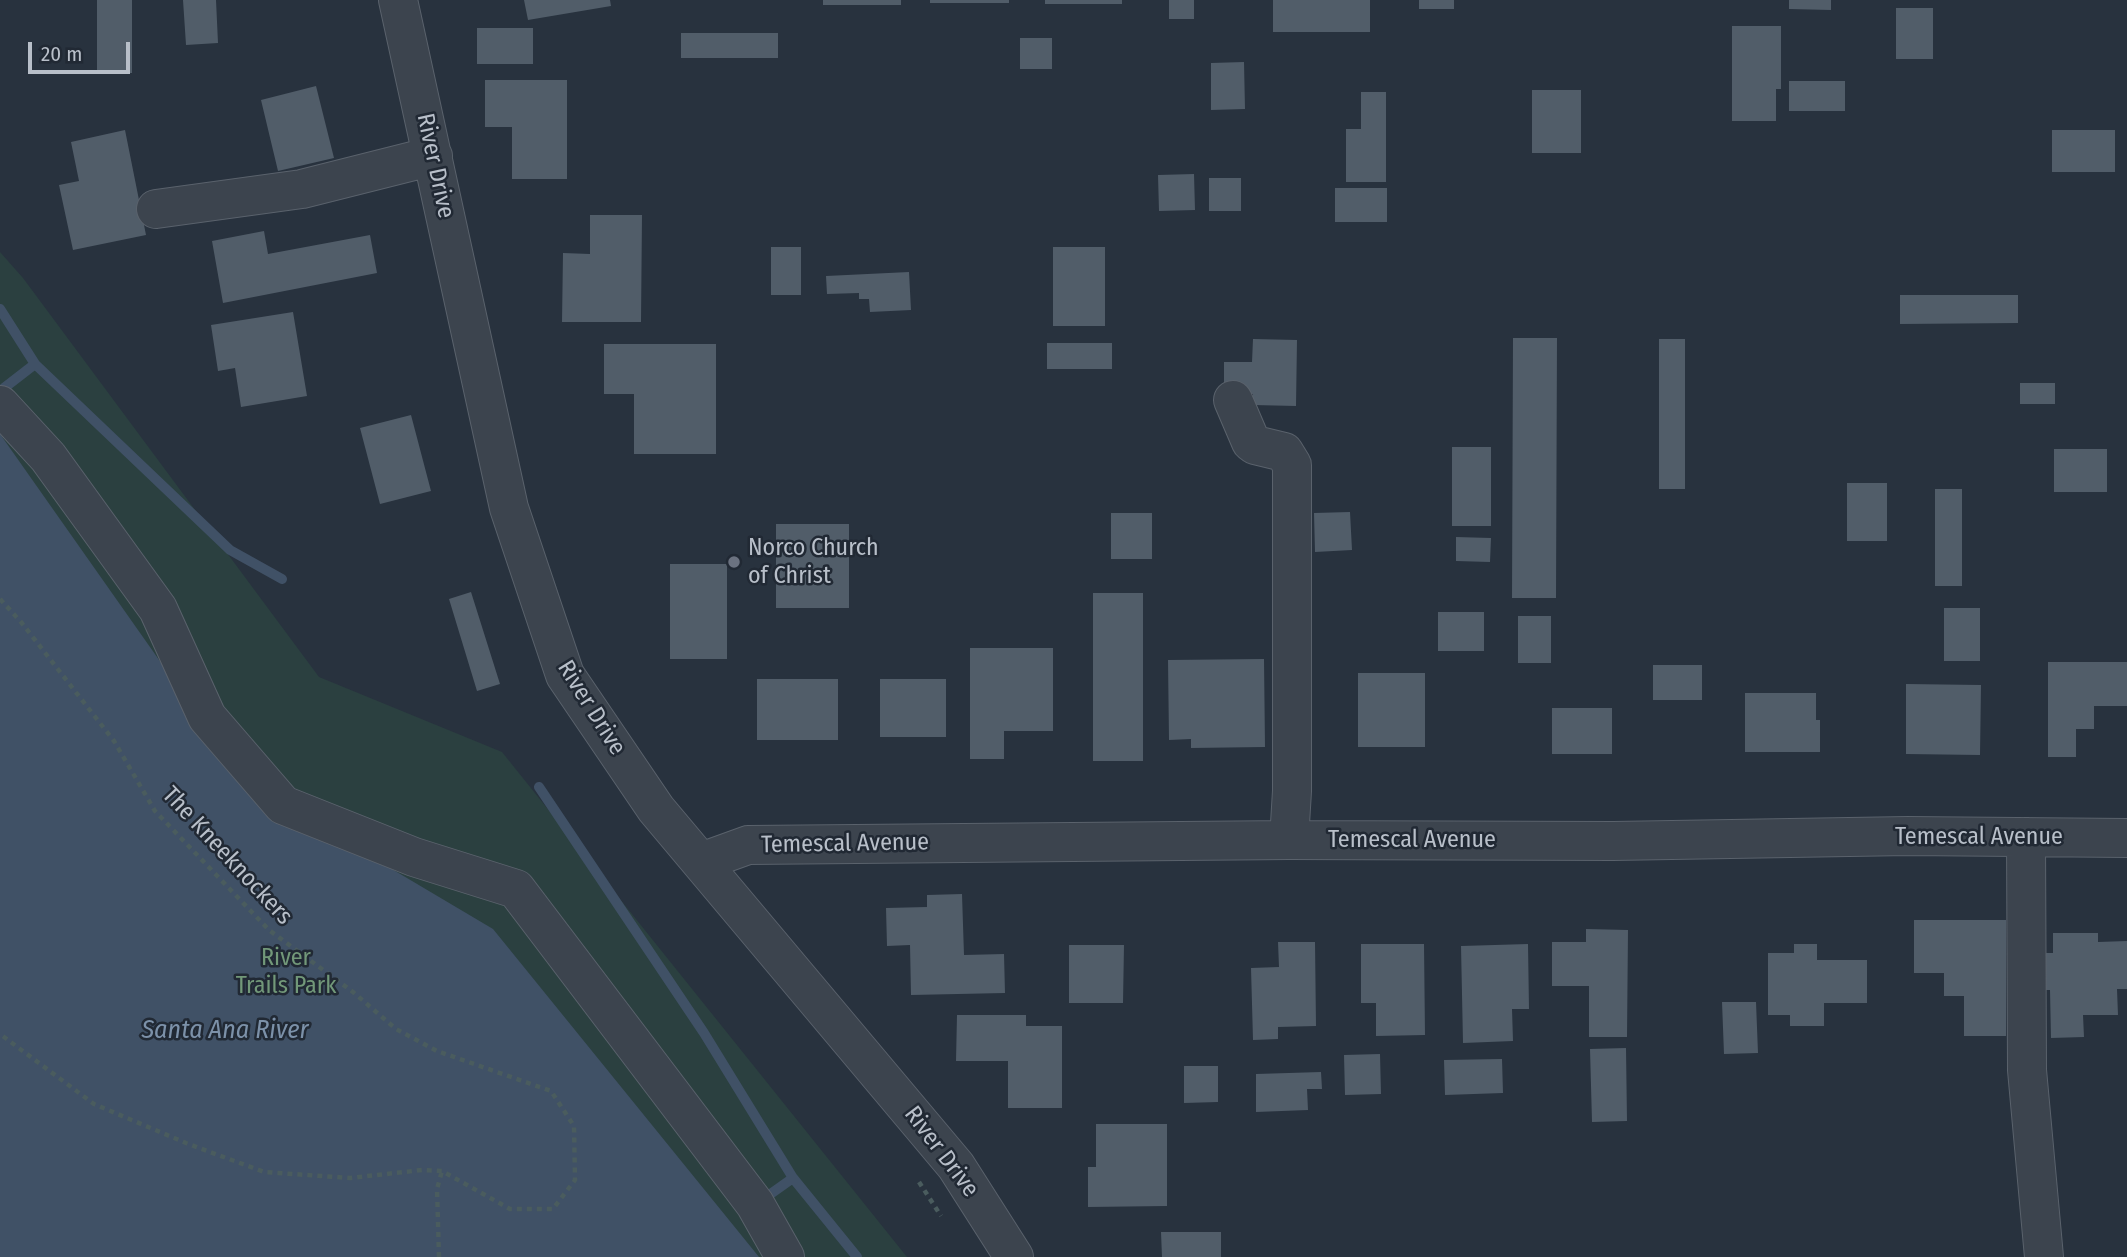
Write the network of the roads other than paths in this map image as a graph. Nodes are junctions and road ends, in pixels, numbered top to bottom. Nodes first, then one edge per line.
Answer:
1 (398, 0) edge
2 (433, 156) junction
3 (156, 209) dead end
4 (1233, 400) dead end
5 (0, 405) edge
6 (2026, 837) junction
7 (2127, 838) edge
8 (1289, 840) junction
9 (701, 862) junction
10 (785, 1257) edge
11 (1014, 1257) edge
12 (2044, 1257) edge

1 - 2 street, River Drive
2 - 3 street
2 - 9 street, River Drive
4 - 8 street
5 - 10 street
6 - 7 street, Temescal Avenue
6 - 8 street, Temescal Avenue
6 - 12 street
8 - 9 street, Temescal Avenue
9 - 11 street, River Drive

